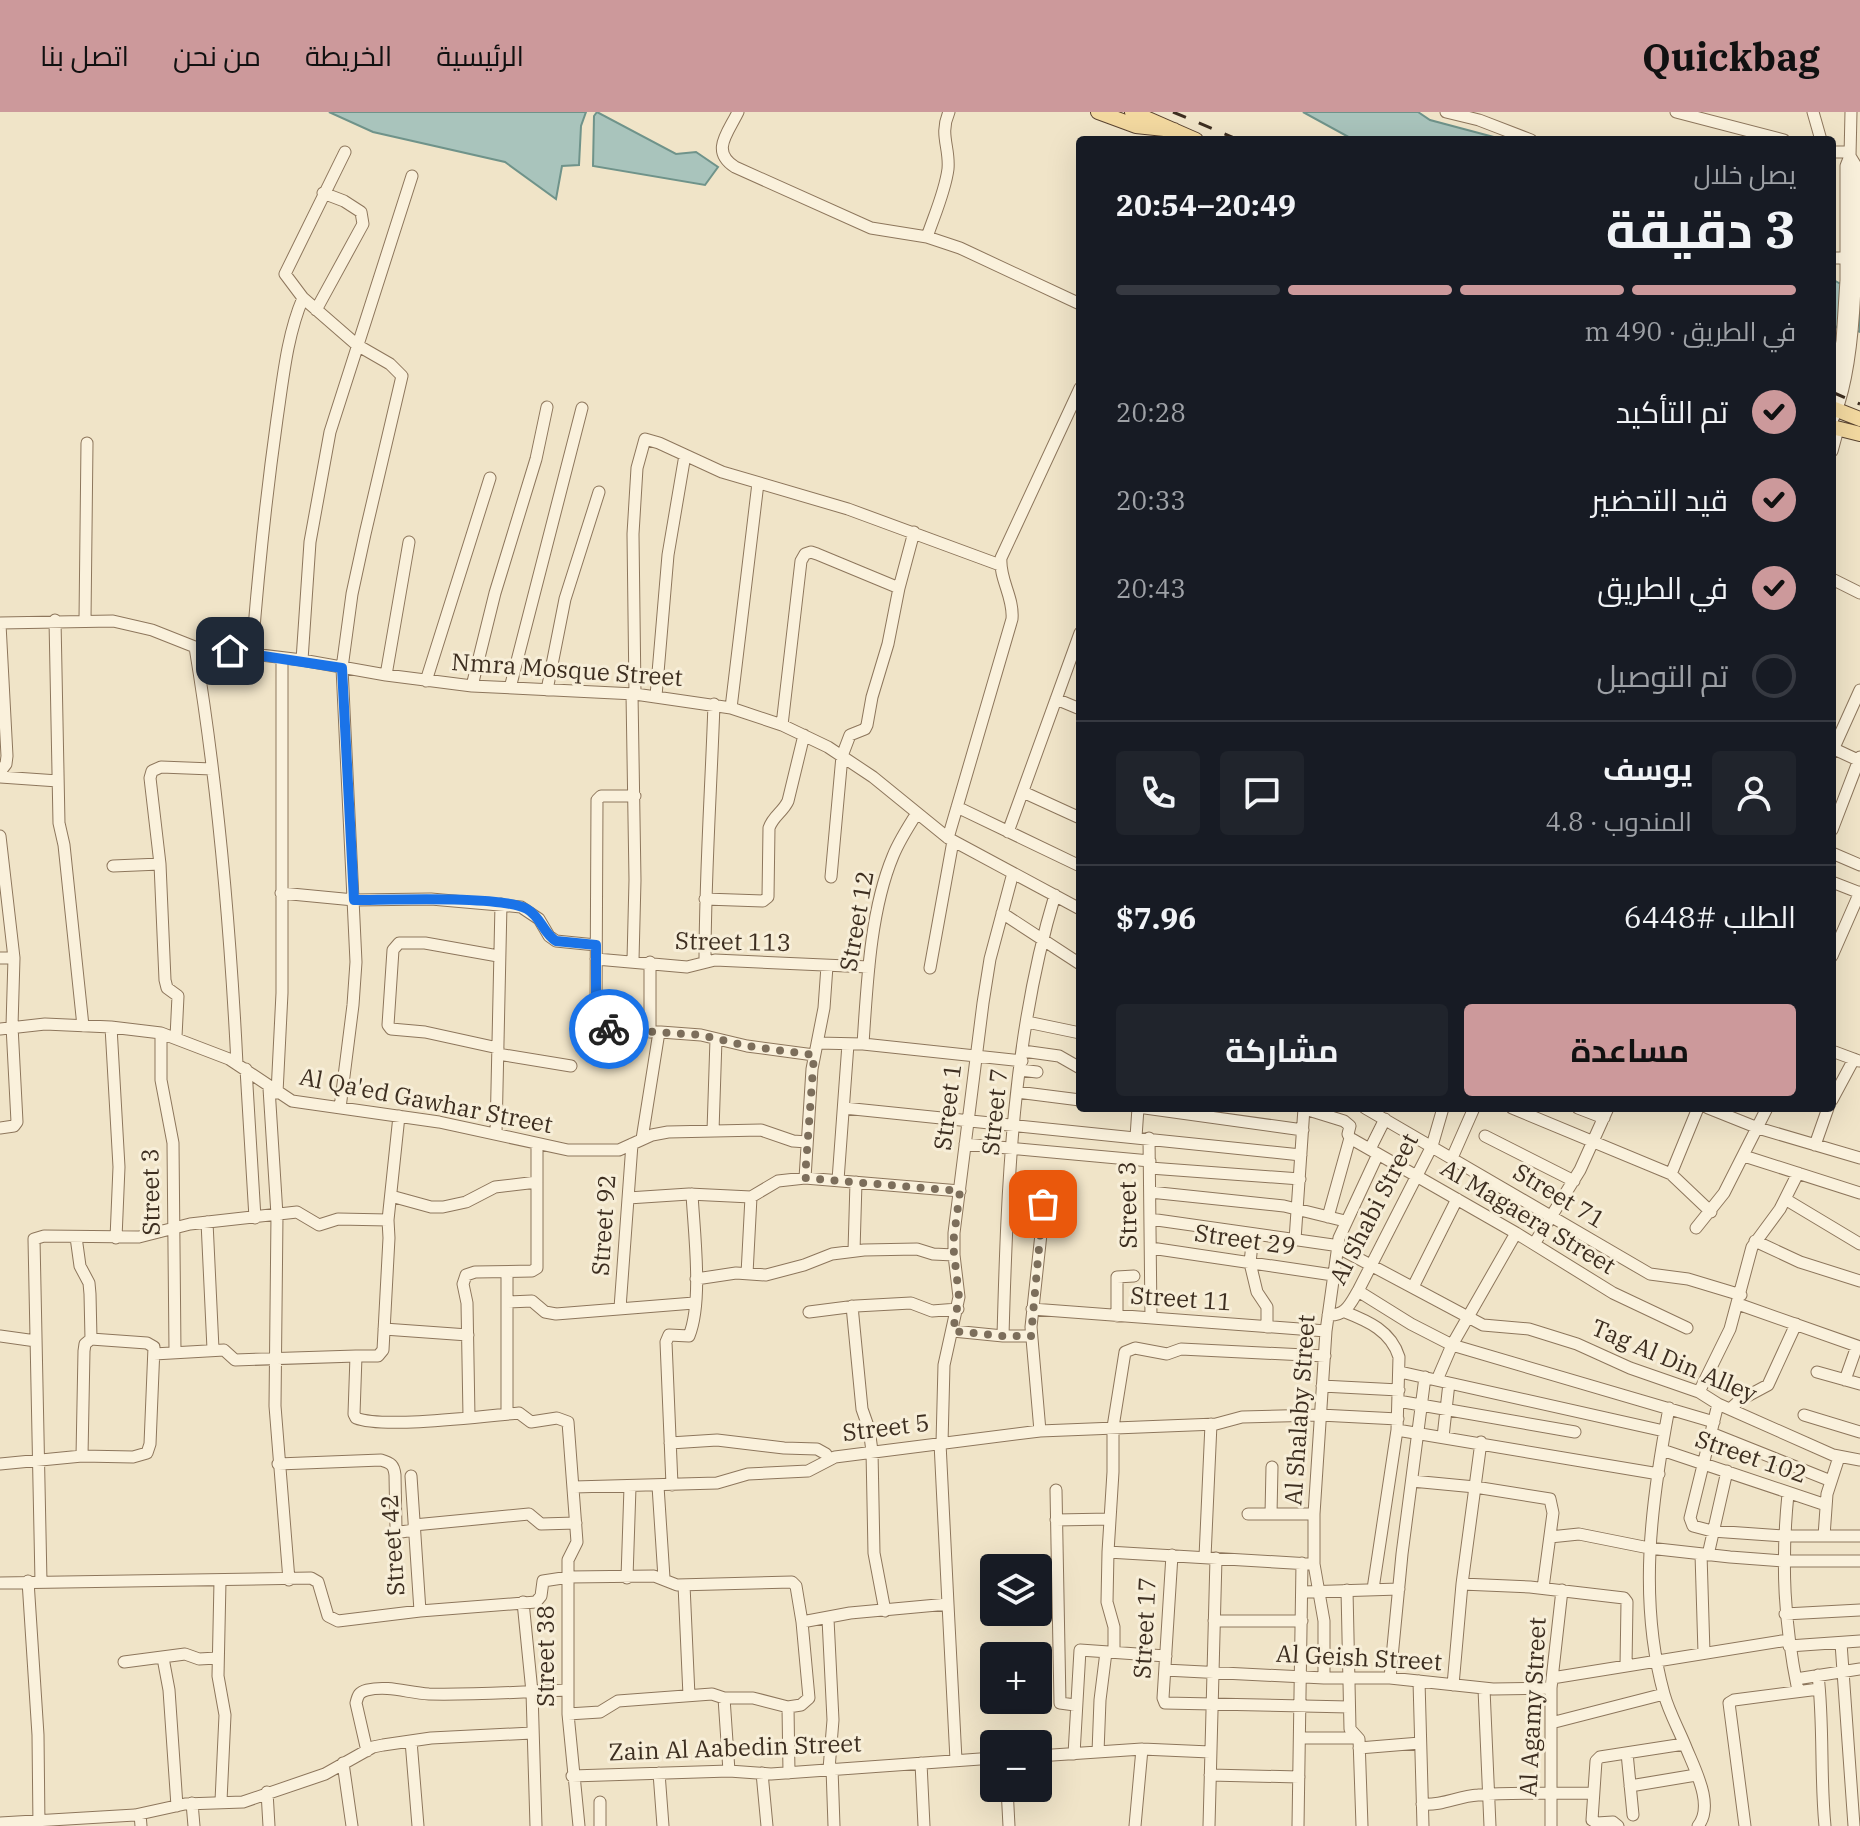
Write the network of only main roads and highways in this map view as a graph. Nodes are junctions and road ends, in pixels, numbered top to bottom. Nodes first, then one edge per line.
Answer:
1 (1098, 112) edge
2 (1132, 112) edge
3 (1174, 130) junction
4 (1186, 136) edge
5 (1836, 416) edge
6 (1836, 417) edge
7 (1860, 419) edge
8 (1860, 434) edge

1 - 3 main road
2 - 3 main road
3 - 4 main road
5 - 7 main road
6 - 8 main road

